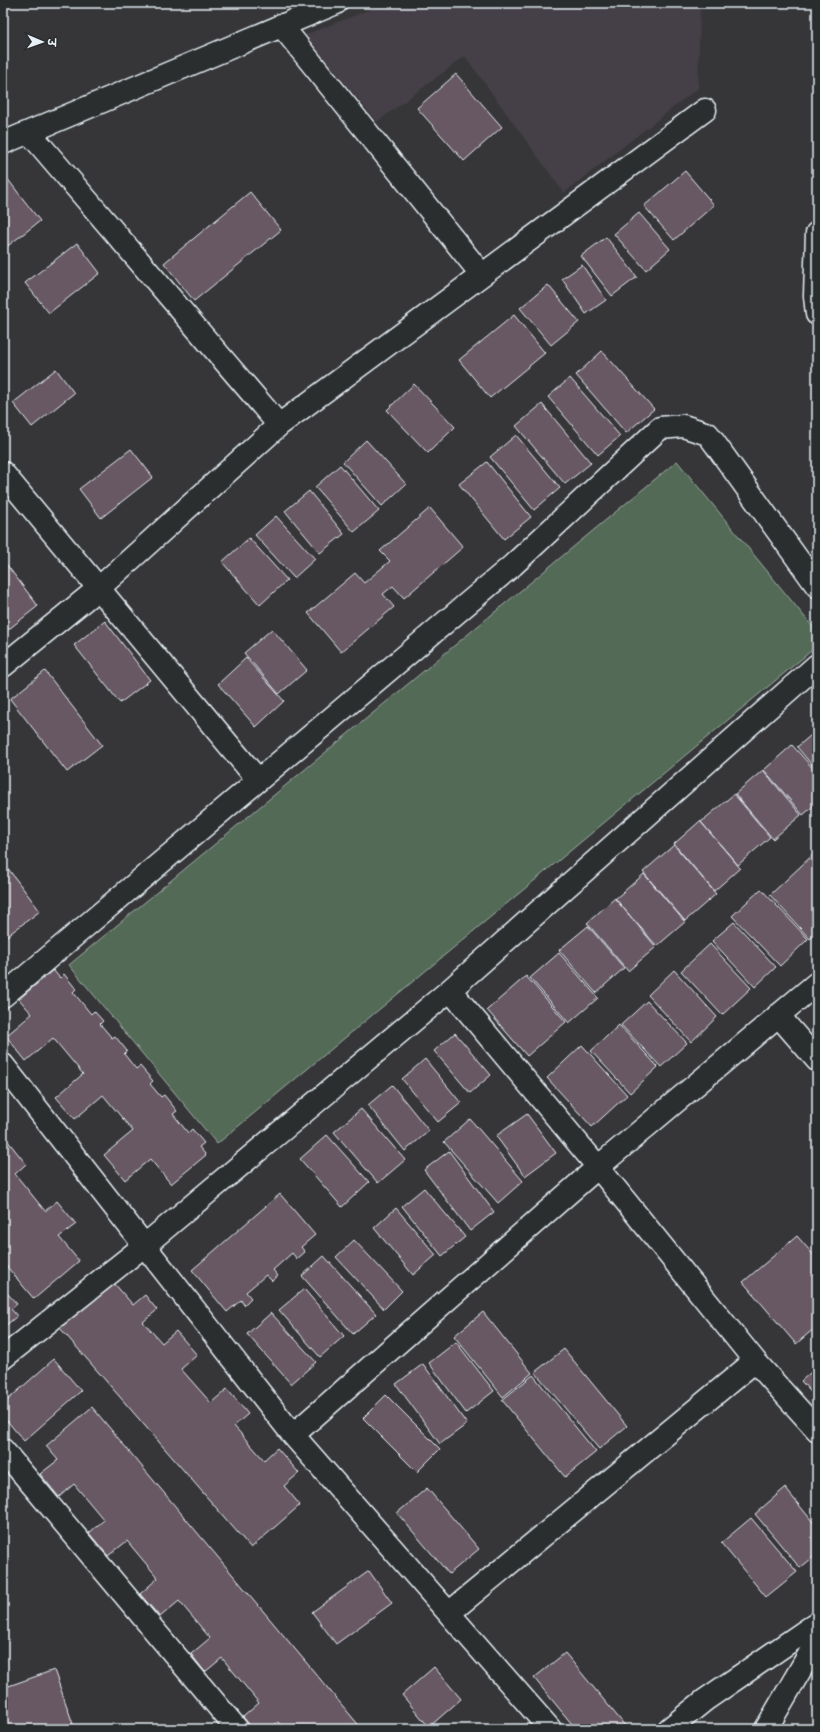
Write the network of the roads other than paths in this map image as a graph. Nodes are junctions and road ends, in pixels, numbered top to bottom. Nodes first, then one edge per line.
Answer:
1 (336, 3) edge
2 (281, 25) junction
3 (705, 110) dead end
4 (29, 132) junction
5 (3, 143) edge
6 (817, 232) edge
7 (482, 275) junction
8 (817, 314) edge
9 (279, 425) junction
10 (3, 473) edge
11 (817, 586) edge
12 (99, 588) junction
13 (817, 665) edge
14 (3, 666) edge
15 (258, 780) junction
16 (817, 983) edge
17 (450, 990) junction
18 (3, 996) edge
19 (778, 1016) junction
20 (817, 1060) edge
21 (3, 1065) edge
22 (598, 1167) junction
23 (145, 1245) junction
24 (3, 1358) edge
25 (755, 1360) junction
26 (817, 1430) edge
27 (293, 1435) junction
28 (3, 1450) edge
29 (449, 1613) junction
30 (817, 1623) edge
31 (817, 1641) edge
32 (237, 1729) edge
33 (550, 1729) edge
34 (669, 1729) edge
35 (766, 1729) edge

1 - 2 street
2 - 4 street
2 - 7 street
3 - 7 street
4 - 5 street
4 - 9 street
6 - 8 street
7 - 9 street
9 - 12 street
10 - 12 street
11 - 15 street
12 - 14 street
12 - 15 street
13 - 17 street
15 - 18 street
16 - 19 street
17 - 22 street
17 - 23 street
19 - 20 street
19 - 22 street
21 - 23 street
22 - 25 street
22 - 27 street
23 - 24 street
23 - 27 street
25 - 26 street
25 - 29 street
27 - 29 street
28 - 32 street
29 - 33 street
30 - 34 street
31 - 35 street

